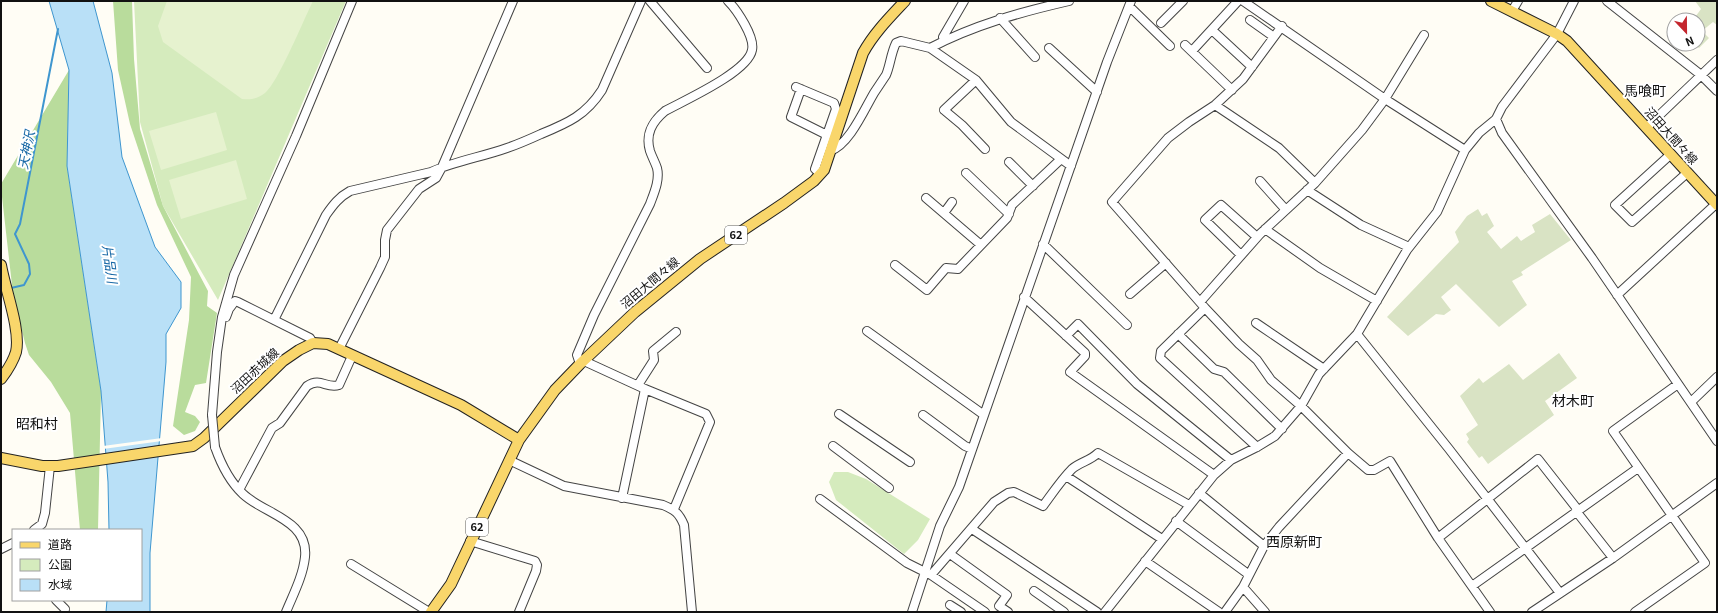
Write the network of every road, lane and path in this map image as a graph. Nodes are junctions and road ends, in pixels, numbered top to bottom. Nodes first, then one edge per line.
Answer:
1 (352, 1) edge
2 (513, 1) edge
3 (641, 1) edge
4 (650, 1) edge
5 (905, 1) edge
6 (964, 1) edge
7 (1070, 1) edge
8 (1182, 1) edge
9 (1238, 1) edge
10 (1243, 1) edge
11 (1491, 1) edge
12 (1518, 1) edge
13 (1574, 1) edge
14 (1607, 1) edge
15 (732, 2) edge
16 (1041, 4) edge
17 (1130, 4) edge
18 (1512, 11) junction
19 (1000, 18) junction
20 (1250, 20) dead end
21 (1161, 23) dead end
22 (1282, 26) junction
23 (1212, 30) junction
24 (1424, 34) dead end
25 (1557, 34) junction
26 (1274, 37) junction
27 (944, 40) junction
28 (1185, 45) dead end
29 (1170, 46) dead end
30 (930, 48) junction
31 (1049, 48) dead end
32 (1192, 51) junction
33 (1035, 57) dead end
34 (1717, 60) edge
35 (1252, 67) junction
36 (707, 68) dead end
37 (1701, 75) junction
38 (976, 80) junction
39 (1232, 90) junction
40 (1717, 91) edge
41 (1097, 92) junction
42 (1385, 99) junction
43 (1215, 105) junction
44 (1496, 119) junction
45 (1646, 128) junction
46 (827, 135) junction
47 (985, 149) dead end
48 (1465, 150) junction
49 (830, 151) junction
50 (1671, 154) junction
51 (1061, 159) junction
52 (1009, 162) dead end
53 (1071, 166) junction
54 (442, 167) junction
55 (966, 173) dead end
56 (1687, 173) junction
57 (820, 174) junction
58 (1260, 181) dead end
59 (1315, 183) junction
60 (1033, 186) junction
61 (1307, 190) junction
62 (926, 198) dead end
63 (952, 202) dead end
64 (1717, 205) edge
65 (1286, 210) junction
66 (944, 213) junction
67 (1008, 214) junction
68 (1265, 229) junction
69 (1257, 237) junction
70 (1043, 244) junction
71 (981, 245) junction
72 (1409, 247) junction
73 (1241, 255) junction
74 (1166, 263) junction
75 (895, 265) dead end
76 (1, 266) edge
77 (1130, 294) dead end
78 (1617, 295) junction
79 (4, 296) edge
80 (1024, 297) junction
81 (1377, 301) junction
82 (1203, 305) junction
83 (222, 317) junction
84 (274, 320) junction
85 (1256, 323) dead end
86 (1127, 325) dead end
87 (867, 330) dead end
88 (676, 332) dead end
89 (1178, 334) junction
90 (1357, 334) junction
91 (1066, 336) junction
92 (313, 343) junction
93 (339, 349) junction
94 (352, 356) junction
95 (582, 362) junction
96 (1324, 368) junction
97 (1717, 377) edge
98 (1, 379) edge
99 (1678, 384) junction
100 (642, 387) junction
101 (1691, 402) junction
102 (1301, 406) junction
103 (839, 414) dead end
104 (923, 415) dead end
105 (984, 415) junction
106 (1282, 429) junction
107 (519, 440) junction
108 (1717, 441) edge
109 (833, 446) dead end
110 (1256, 448) junction
111 (972, 449) junction
112 (1348, 453) junction
113 (1, 458) edge
114 (509, 460) junction
115 (1231, 460) junction
116 (910, 462) dead end
117 (50, 466) junction
118 (1638, 468) junction
119 (1214, 475) junction
120 (1066, 476) junction
121 (1717, 483) edge
122 (889, 488) dead end
123 (239, 490) junction
124 (1199, 493) junction
125 (622, 498) junction
126 (820, 499) dead end
127 (1487, 499) junction
128 (1189, 505) junction
129 (674, 509) junction
130 (1577, 511) junction
131 (1672, 516) junction
132 (1176, 521) junction
133 (35, 529) edge
134 (972, 529) junction
135 (1438, 538) junction
136 (1162, 539) junction
137 (470, 541) junction
138 (1264, 546) junction
139 (1525, 548) junction
140 (950, 554) junction
141 (1613, 558) junction
142 (1145, 561) junction
143 (350, 564) dead end
144 (929, 573) junction
145 (1248, 574) junction
146 (1472, 586) junction
147 (1243, 587) junction
148 (1034, 591) dead end
149 (1560, 593) junction
150 (57, 601) edge
151 (950, 605) dead end
152 (65, 609) dead end
153 (286, 612) edge
154 (430, 612) edge
155 (519, 612) edge
156 (692, 612) edge
157 (912, 612) edge
158 (961, 612) edge
159 (985, 612) edge
160 (1008, 612) edge
161 (1064, 612) edge
162 (1097, 612) edge
163 (1105, 612) edge
164 (1219, 612) edge
165 (1225, 612) edge
166 (1265, 612) edge
167 (1490, 612) edge
168 (1532, 612) edge
169 (1635, 612) edge

1 - 83 street
2 - 54 street
3 - 54 street
4 - 36 street
5 - 49 main road, 沼田大間々線 / 62
6 - 27 street
7 - 16 street
8 - 21 street
9 - 23 street
10 - 22 street
11 - 18 main road, 沼田大間々線
12 - 18 street
13 - 25 street
14 - 37 street
15 - 95 street
16 - 19 street
17 - 29 street
17 - 41 street
18 - 25 main road, 沼田大間々線
19 - 27 street
19 - 33 street
20 - 26 street
22 - 26 street
22 - 42 street
23 - 32 street
23 - 35 street
24 - 42 street
25 - 44 street
25 - 45 main road, 沼田大間々線
26 - 35 street
27 - 30 street
28 - 32 street
30 - 38 street
30 - 49 street
31 - 41 street
32 - 39 street
34 - 37 street
35 - 39 street
37 - 40 street
37 - 45 street
38 - 47 street
38 - 51 street
39 - 43 street
41 - 53 street
42 - 48 street
42 - 59 street
43 - 59 street
43 - 74 street
44 - 48 street
44 - 78 street
45 - 50 main road, 沼田大間々線
46 - 46 street
46 - 57 street
48 - 72 street
49 - 57 main road, 沼田大間々線 / 62
50 - 56 main road, 沼田大間々線
50 - 56 street
51 - 53 street
51 - 60 street
52 - 60 street
53 - 70 street
54 - 84 street
54 - 93 street
55 - 67 street
56 - 64 main road, 沼田大間々線
57 - 95 main road, 沼田大間々線 / 62
58 - 65 street
59 - 61 street
60 - 67 street
61 - 65 street
61 - 72 street
62 - 66 street
63 - 66 street
64 - 78 street
65 - 68 street
66 - 71 street
67 - 71 street
68 - 69 street
68 - 81 street
69 - 73 street
69 - 73 street
70 - 80 street
70 - 86 street
71 - 75 street
72 - 81 street
73 - 82 street
74 - 77 street
74 - 82 street
76 - 79 main road
78 - 99 street
79 - 98 main road
80 - 91 street
80 - 105 street
81 - 90 street
82 - 89 street
82 - 102 street
83 - 84 street
83 - 123 street, bridge
84 - 92 street
85 - 96 street
87 - 105 street
88 - 100 street
89 - 106 street
89 - 110 street
90 - 96 street
90 - 127 street
91 - 115 street
91 - 119 street
92 - 93 main road
92 - 117 main road, 沼田赤城線
93 - 94 main road
94 - 107 main road
94 - 123 street
95 - 100 street
95 - 107 main road, 沼田大間々線 / 62
96 - 102 street
97 - 101 street
99 - 101 street
99 - 118 street
100 - 125 street
100 - 129 street
101 - 108 street
102 - 106 street
102 - 112 street
103 - 116 street
104 - 111 street
105 - 111 street
106 - 110 street
107 - 114 main road, 沼田大間々線 / 62
109 - 122 street
110 - 115 street
111 - 144 street
112 - 135 street
112 - 138 street
113 - 117 main road, 沼田赤城線
114 - 125 street
114 - 137 main road, 沼田大間々線 / 62
115 - 119 street
117 - 133 street
118 - 130 street
118 - 131 street
119 - 124 street
120 - 128 street
120 - 134 street
120 - 136 street
121 - 131 street
123 - 153 street
124 - 128 street
124 - 138 street
125 - 129 street
126 - 144 street
127 - 130 street
127 - 135 street
127 - 139 street
128 - 132 street
129 - 156 street
130 - 139 street
130 - 141 street
131 - 141 street
131 - 169 street
132 - 136 street
132 - 145 street
134 - 140 street
134 - 162 street
135 - 146 street
136 - 142 street
137 - 154 main road, 沼田大間々線 / 62
137 - 155 street
138 - 145 street
139 - 146 street
139 - 149 street
140 - 144 street
140 - 160 street
141 - 149 street
142 - 163 street
142 - 164 street
143 - 154 street
144 - 157 street
144 - 159 street
145 - 147 street
146 - 167 street
147 - 165 street
147 - 166 street
148 - 161 street
149 - 168 street
150 - 152 street
151 - 158 street

